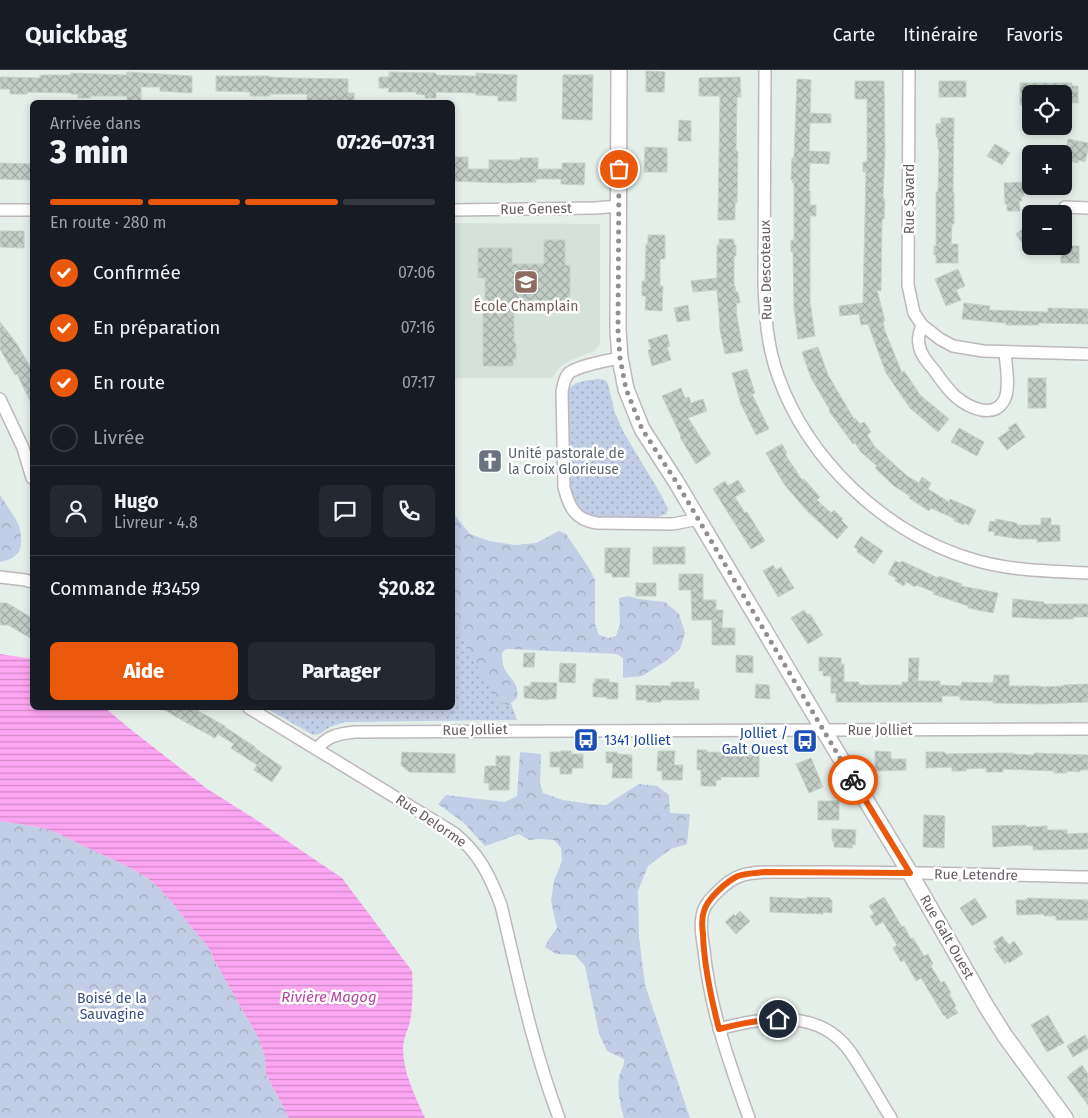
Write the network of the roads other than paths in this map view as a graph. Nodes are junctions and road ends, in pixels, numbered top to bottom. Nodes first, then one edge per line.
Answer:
1 (619, 70) edge
2 (765, 70) edge
3 (909, 70) edge
4 (619, 206) junction
5 (1072, 207) edge
6 (1088, 208) edge
7 (0, 210) edge
8 (30, 210) edge
9 (455, 210) edge
10 (922, 325) junction
11 (1005, 353) junction
12 (1088, 354) edge
13 (620, 358) junction
14 (0, 399) edge
15 (30, 472) edge
16 (698, 519) junction
17 (1088, 573) edge
18 (0, 577) edge
19 (30, 581) edge
20 (252, 710) edge
21 (1088, 730) edge
22 (825, 731) junction
23 (316, 749) junction
24 (910, 873) junction
25 (1088, 877) edge
26 (719, 1029) junction
27 (559, 1118) edge
28 (749, 1118) edge
29 (891, 1118) edge
30 (1065, 1118) edge

1 - 4 street, Rue Galt Ouest
2 - 17 street, Rue Descoteaux
3 - 10 street, Rue Savard
4 - 9 street, Rue Genest
4 - 13 street, Rue Galt Ouest
5 - 6 street
7 - 8 street
10 - 11 street, Rue Savard
10 - 11 street, Rue Savard
11 - 12 street, Rue Savard
13 - 16 street, Rue Galt Ouest
13 - 16 street
14 - 15 street
16 - 22 street, Rue Galt Ouest
18 - 19 street
20 - 23 street, Rue Delorme
21 - 22 street, Rue Jolliet
22 - 23 street, Rue Jolliet
22 - 24 street, Rue Galt Ouest
23 - 27 street, Rue Delorme
24 - 25 street, Rue Letendre
24 - 26 street, Rue Letendre
24 - 30 street, Rue Galt Ouest
26 - 28 street, Rue Letendre
26 - 29 street

